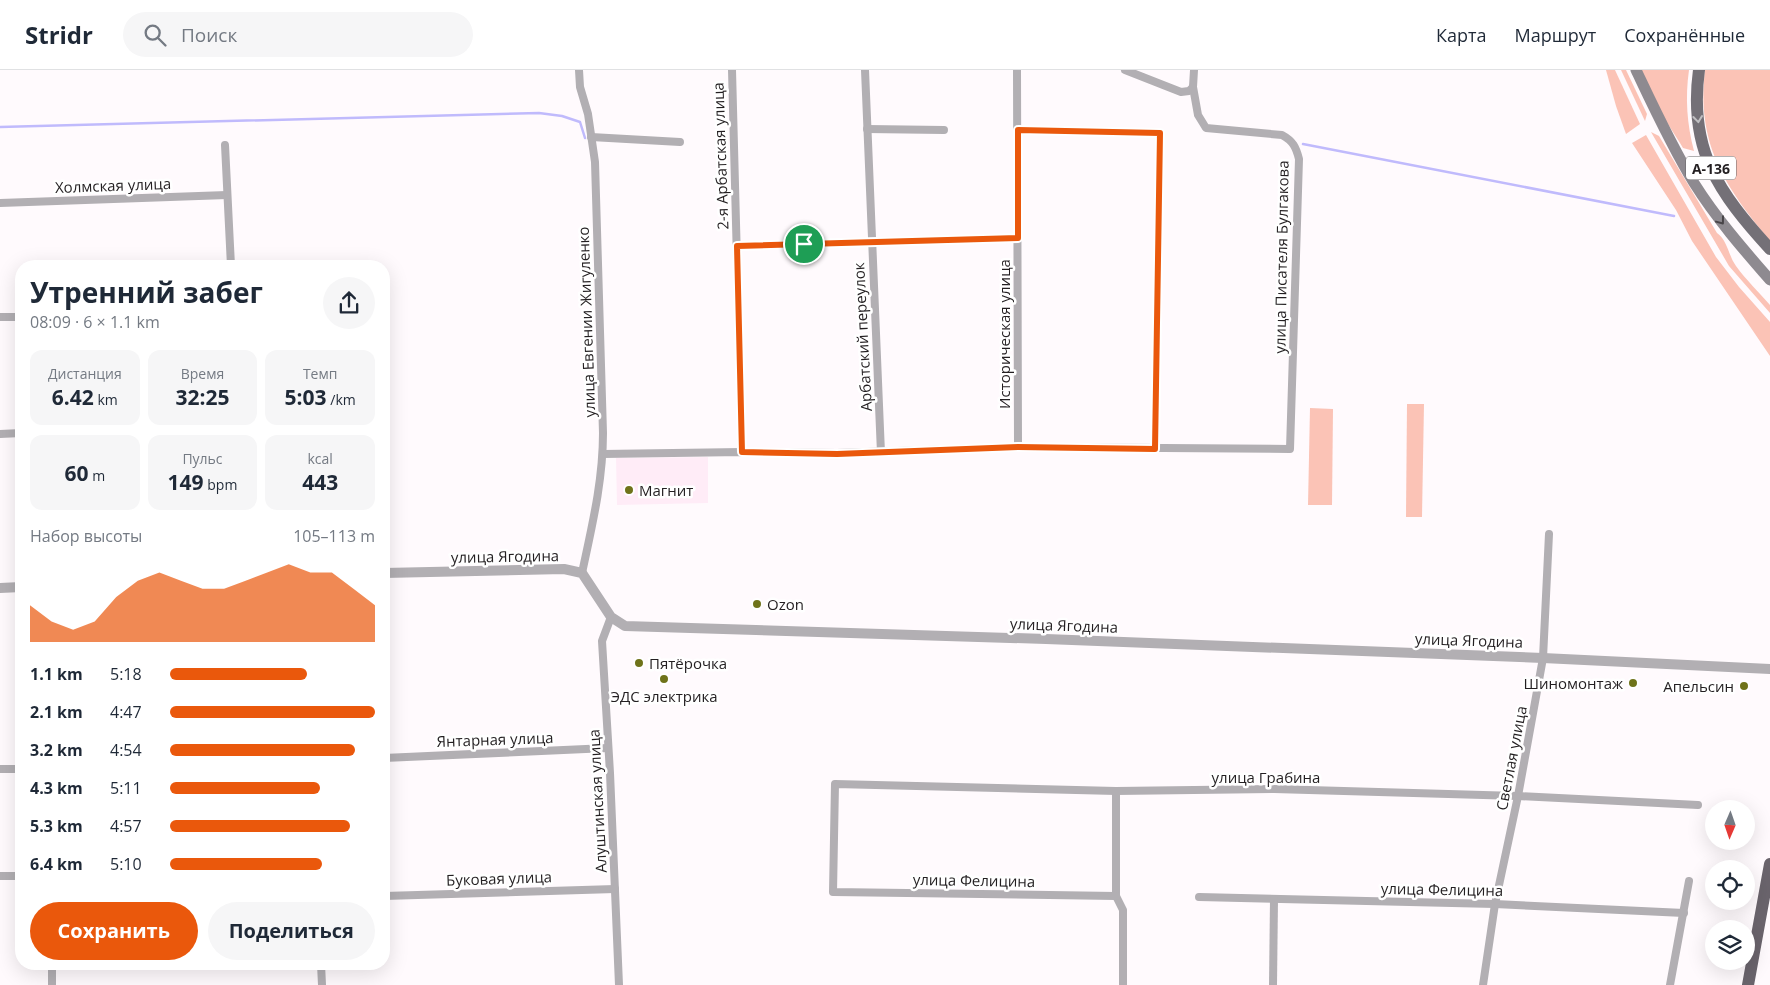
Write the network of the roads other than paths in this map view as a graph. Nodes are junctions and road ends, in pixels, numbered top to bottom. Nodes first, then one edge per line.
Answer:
1 (579, 70) edge
2 (732, 70) edge
3 (864, 70) edge
4 (1017, 70) edge
5 (1125, 70) edge
6 (1194, 70) edge
7 (1636, 70) edge
8 (1699, 70) edge
9 (1191, 89) junction
10 (867, 129) junction
11 (944, 130) dead end
12 (1018, 130) junction
13 (592, 137) junction
14 (680, 142) dead end
15 (226, 144) dead end
16 (227, 195) junction
17 (0, 203) edge
18 (1018, 238) junction
19 (872, 243) junction
20 (737, 246) junction
21 (1770, 249) edge
22 (231, 260) edge
23 (1770, 280) edge
24 (0, 317) edge
25 (15, 317) edge
26 (15, 433) edge
27 (0, 434) edge
28 (1018, 447) junction
29 (1155, 449) junction
30 (742, 452) junction
31 (881, 453) junction
32 (603, 454) junction
33 (1549, 534) dead end
34 (582, 573) junction
35 (390, 574) edge
36 (15, 587) edge
37 (0, 588) edge
38 (611, 617) junction
39 (1543, 658) junction
40 (1770, 669) edge
41 (608, 748) junction
42 (390, 758) edge
43 (0, 769) edge
44 (15, 769) edge
45 (1116, 791) junction
46 (1518, 796) junction
47 (1698, 806) dead end
48 (1770, 871) edge
49 (0, 876) edge
50 (15, 876) edge
51 (1689, 881) dead end
52 (615, 889) junction
53 (833, 892) joint
54 (390, 896) edge
55 (1116, 896) junction
56 (1199, 897) dead end
57 (1274, 899) junction
58 (1495, 904) junction
59 (1684, 913) junction
60 (52, 970) edge
61 (321, 970) edge
62 (52, 985) edge
63 (322, 985) edge
64 (619, 985) edge
65 (1123, 985) edge
66 (1272, 985) edge
67 (1483, 985) edge
68 (1670, 985) edge
69 (1748, 985) edge

1 - 13 street, улица Евгении Жигуленко
2 - 20 street, 2-я Арбатская улица
3 - 10 street, Арбатский переулок
4 - 12 street, Историческая улица
5 - 9 street
6 - 9 street
7 -> 23 main road
8 -> 21 main road, А-136
9 - 29 street, улица Писателя Булгакова
10 - 11 street
10 - 19 street, Арбатский переулок
12 - 18 street, Историческая улица
12 - 29 street
13 - 14 street
13 - 32 street, улица Евгении Жигуленко
15 - 16 street
16 - 17 street, Холмская улица
16 - 22 street
18 - 19 street
18 - 28 street, Историческая улица
19 - 20 street
19 - 31 street, Арбатский переулок
20 - 30 street, 2-я Арбатская улица
24 - 25 street
26 - 27 street
28 - 29 street
28 - 31 street
30 - 31 street
30 - 32 street
32 - 34 street, улица Евгении Жигуленко
33 - 39 street, Светлая улица
34 - 35 street, улица Ягодина
34 - 38 street
36 - 37 street
38 - 39 street, улица Ягодина
38 - 41 street, Алуштинская улица
39 - 40 street, улица Ягодина
39 - 46 street, Светлая улица
41 - 42 street, Янтарная улица
41 - 52 street, Алуштинская улица
43 - 44 street
45 - 46 street, улица Грабина
45 - 53 street, улица Грабина
45 - 55 street
46 - 47 street, улица Грабина
46 - 58 street, Светлая улица
48 - 69 highway
49 - 50 street
51 - 59 street
52 - 54 street, Буковая улица
52 - 64 street, Алуштинская улица
53 - 55 street, улица Фелицина
55 - 65 street
56 - 57 street, улица Фелицина
57 - 58 street, улица Фелицина
57 - 66 street
58 - 59 street, улица Фелицина
58 - 67 street, Светлая улица
59 - 68 street
60 - 62 street
61 - 63 street

